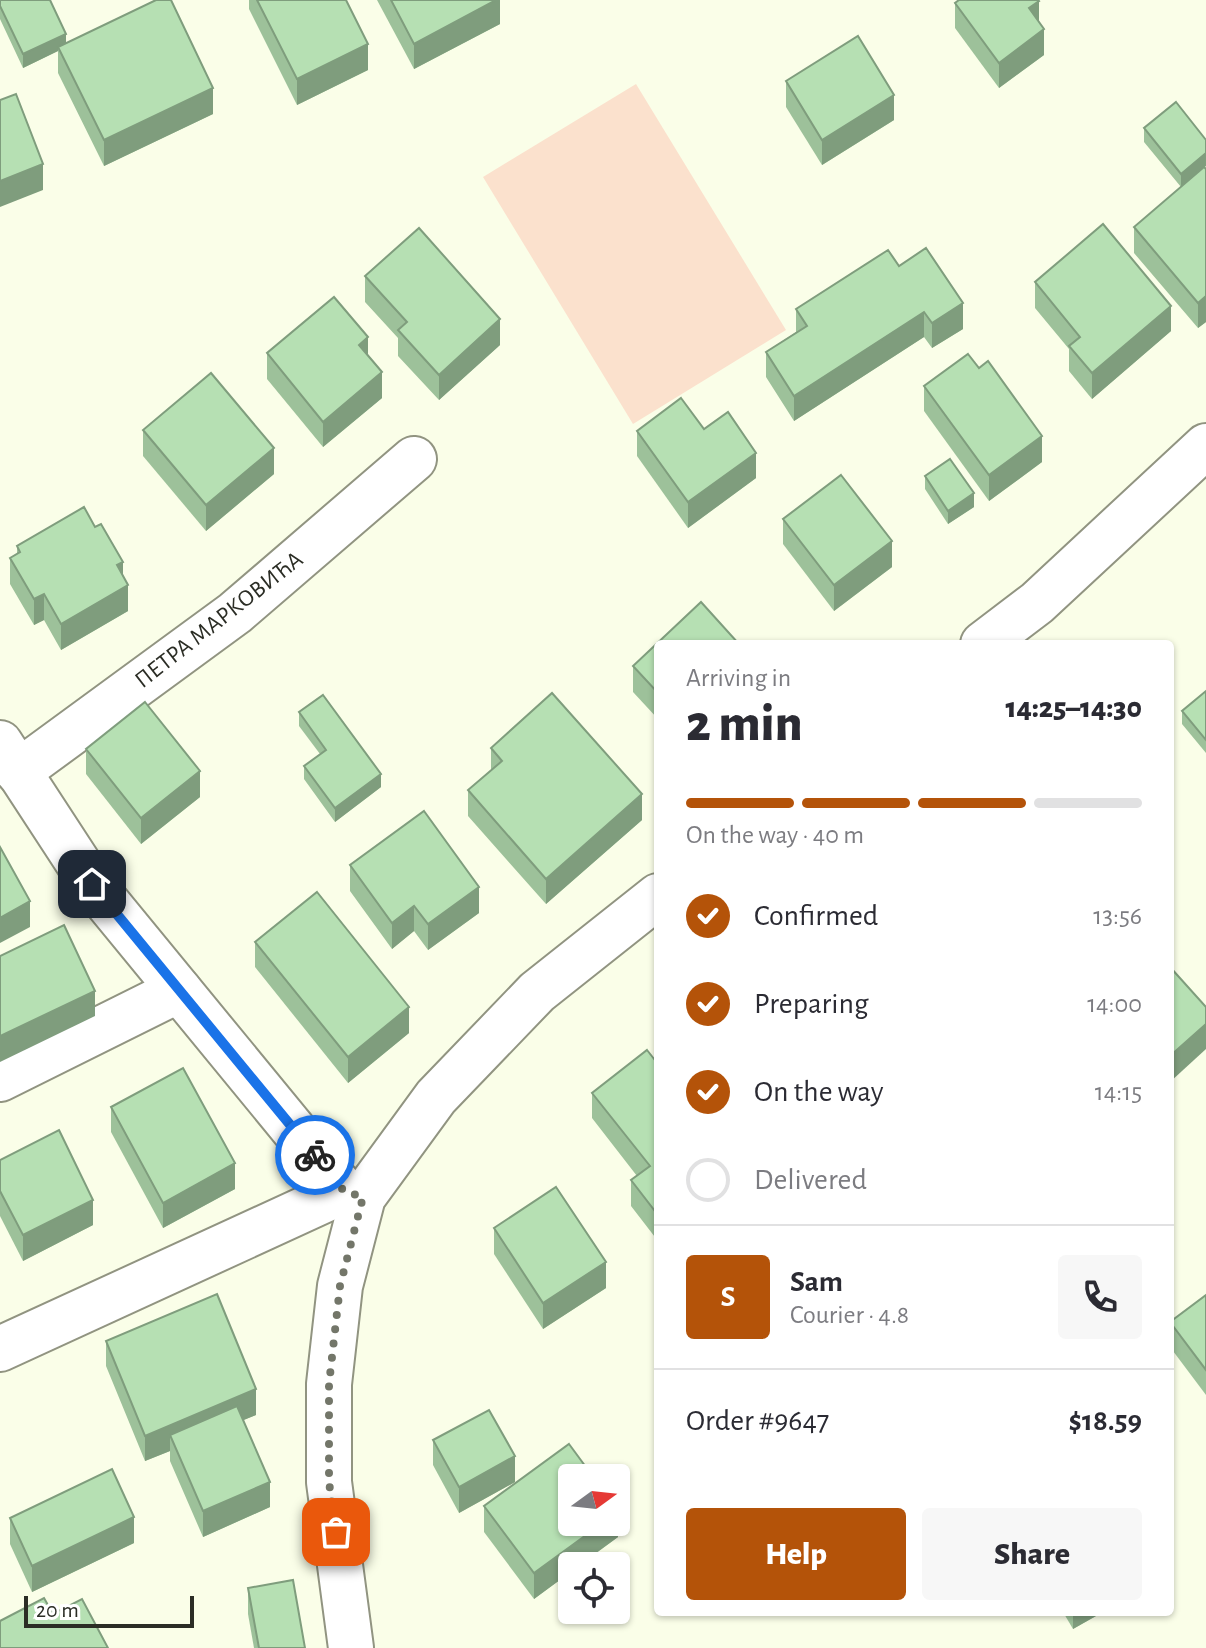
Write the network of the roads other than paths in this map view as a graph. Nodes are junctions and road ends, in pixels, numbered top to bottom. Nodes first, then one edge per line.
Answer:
1 (1206, 446) edge
2 (414, 459) dead end
3 (988, 640) edge
4 (9, 758) edge
5 (654, 899) edge
6 (179, 990) junction
7 (0, 1079) edge
8 (354, 1194) junction
9 (0, 1349) edge
10 (351, 1648) edge

1 - 3 street
2 - 4 street, ПЕТРА МАРКОВИЋА
4 - 6 street, ПЕТРА МАРКОВИЋА
5 - 8 street
6 - 7 street
6 - 8 street, ПЕТРА МАРКОВИЋА
8 - 9 street
8 - 10 street

